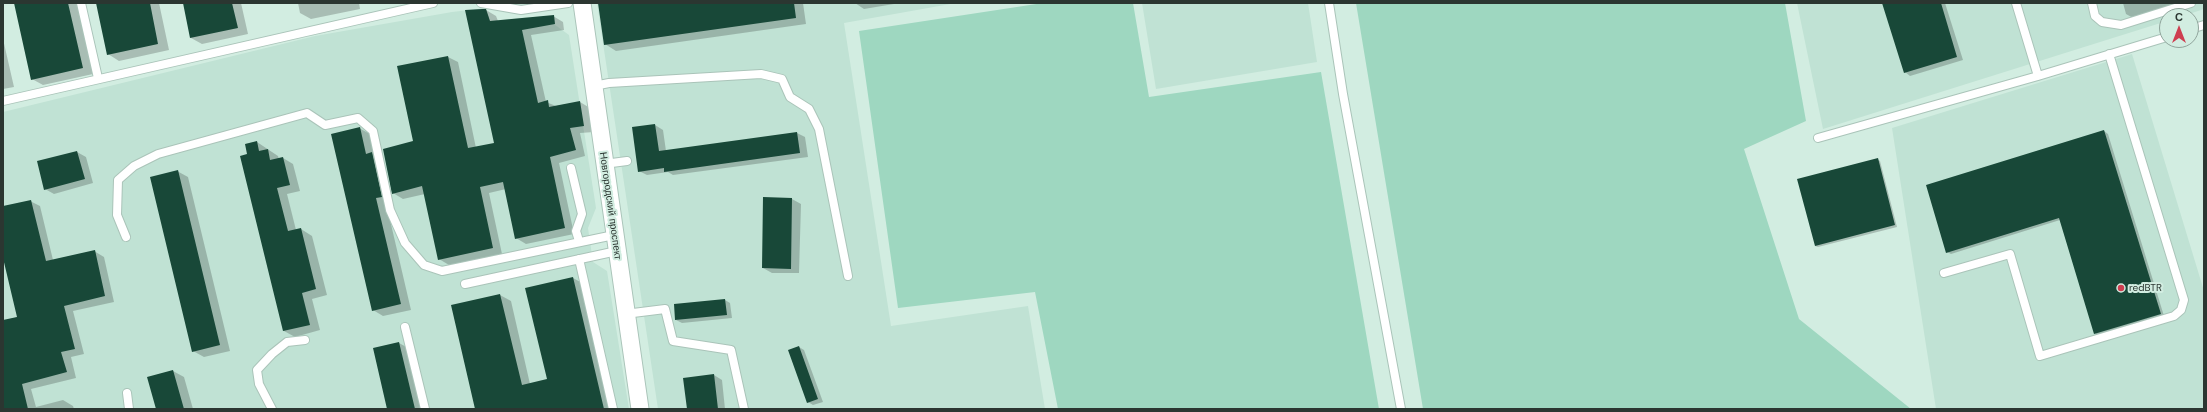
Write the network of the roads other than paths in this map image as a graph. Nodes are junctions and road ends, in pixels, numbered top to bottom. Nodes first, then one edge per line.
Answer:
1 (81, 3) edge
2 (433, 3) edge
3 (481, 3) edge
4 (568, 3) edge
5 (582, 3) edge
6 (1329, 3) edge
7 (2016, 3) edge
8 (2092, 3) edge
9 (2191, 3) edge
10 (501, 5) edge
11 (2159, 39) edge
12 (2109, 54) junction
13 (2038, 76) junction
14 (98, 78) junction
15 (594, 86) junction
16 (3, 101) edge
17 (1818, 138) dead end
18 (627, 161) dead end
19 (604, 164) junction
20 (571, 168) dead end
21 (126, 237) dead end
22 (579, 241) junction
23 (615, 243) junction
24 (579, 259) junction
25 (1944, 273) dead end
26 (848, 276) dead end
27 (465, 284) dead end
28 (625, 314) junction
29 (405, 327) dead end
30 (305, 340) dead end
31 (127, 393) dead end
32 (129, 409) edge
33 (272, 409) edge
34 (425, 409) edge
35 (613, 409) edge
36 (640, 409) edge
37 (744, 409) edge
38 (1401, 409) edge

1 - 14 lane
2 - 14 lane
3 - 10 lane
4 - 10 lane
5 - 15 street, Новгородский проспект
6 - 38 lane
7 - 13 lane
8 - 9 lane
11 - 12 lane
12 - 13 lane
12 - 25 lane
13 - 17 lane
14 - 16 lane
15 - 19 street, Новгородский проспект
15 - 26 lane
18 - 19 lane
19 - 23 street, Новгородский проспект
20 - 22 lane
21 - 22 lane
22 - 23 lane
23 - 24 lane
23 - 28 street, Новгородский проспект
24 - 27 lane
24 - 35 lane
28 - 36 street, Новгородский проспект
28 - 37 lane
29 - 34 lane
30 - 33 lane
31 - 32 lane

